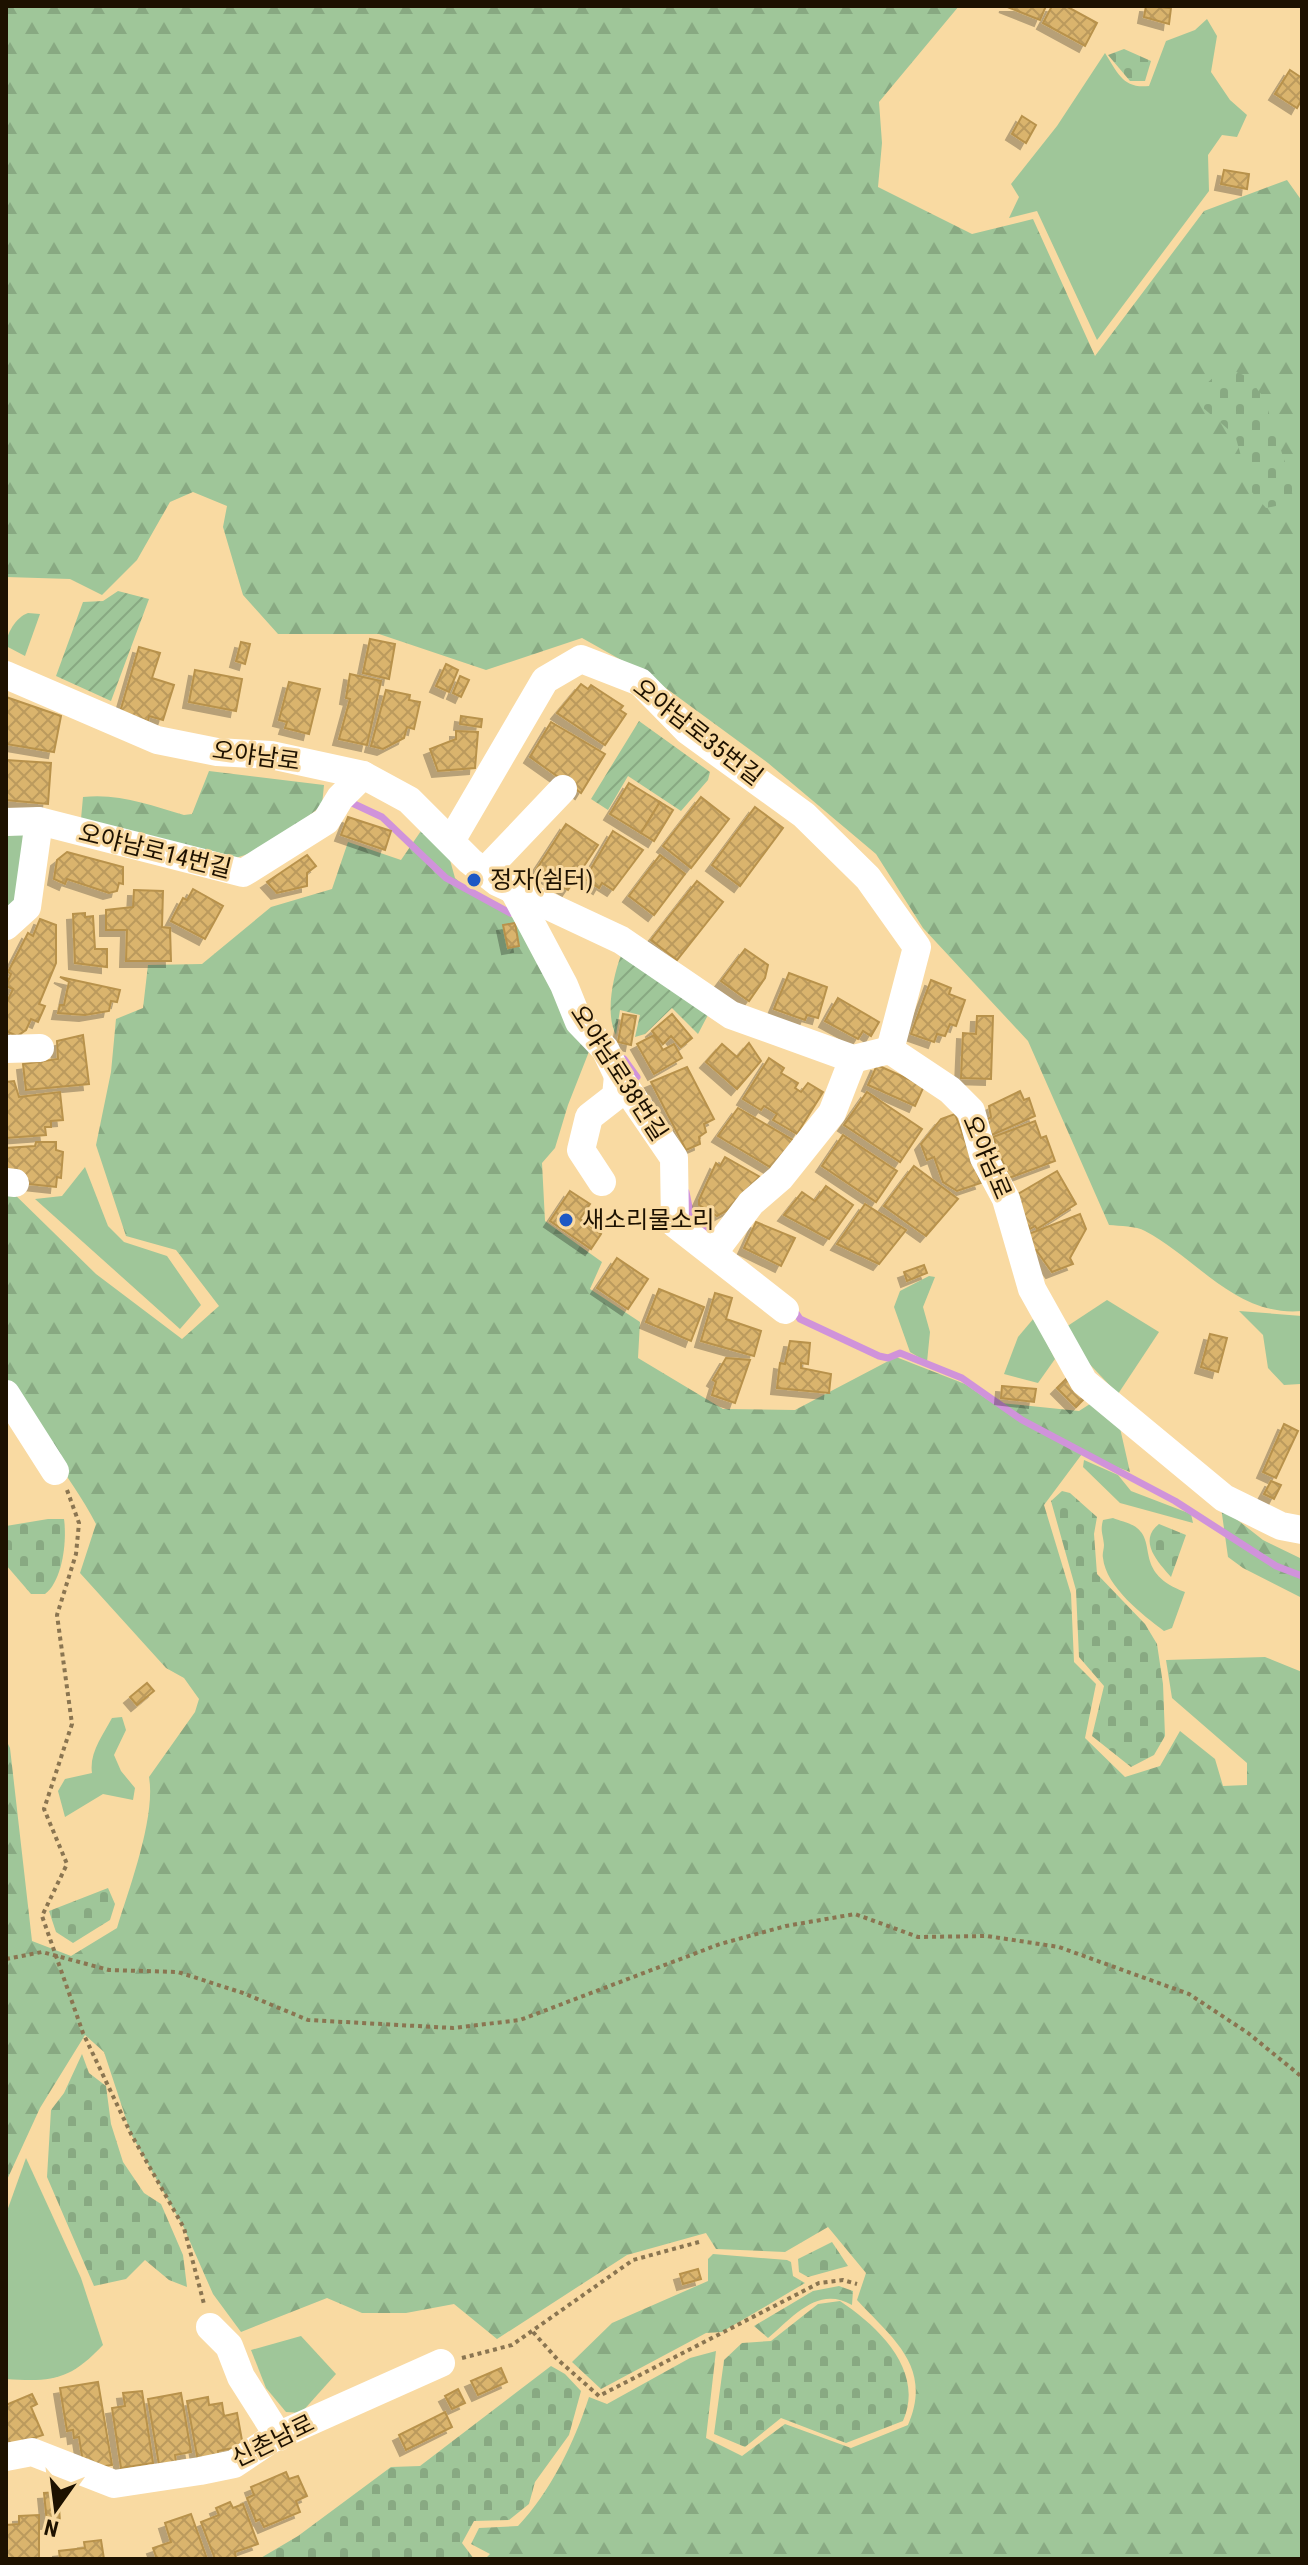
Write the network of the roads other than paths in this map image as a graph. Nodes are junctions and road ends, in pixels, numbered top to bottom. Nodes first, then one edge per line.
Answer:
1 (6, 675) edge
2 (363, 775) junction
3 (563, 789) dead end
4 (39, 821) junction
5 (6, 822) edge
6 (451, 841) junction
7 (484, 872) junction
8 (514, 891) junction
9 (6, 926) edge
10 (40, 1048) dead end
11 (6, 1049) edge
12 (890, 1050) junction
13 (853, 1059) junction
14 (618, 1076) junction
15 (602, 1182) dead end
16 (714, 1252) junction
17 (785, 1310) dead end
18 (6, 1394) edge
19 (55, 1471) road end
20 (1302, 1530) edge
21 (210, 2327) road end
22 (441, 2363) road end
23 (279, 2437) junction
24 (6, 2457) edge

1 - 2 street, 오야남로
2 - 4 street, 오야남로14번길
2 - 6 street, 오야남로
3 - 7 street
4 - 5 street, 오야남로14번길
4 - 9 street
6 - 7 street, 오야남로
6 - 12 street, 오야남로35번길
7 - 8 street, 오야남로
8 - 13 street, 오야남로
8 - 14 street, 오야남로38번길
10 - 11 street
12 - 13 street
12 - 20 street, 오야남로
13 - 16 street
14 - 15 street
14 - 16 street, 오야남로38번길
16 - 17 street, 오야남로38번길
18 - 19 street
21 - 23 street
22 - 23 street, 신촌남로
23 - 24 street, 신촌남로

